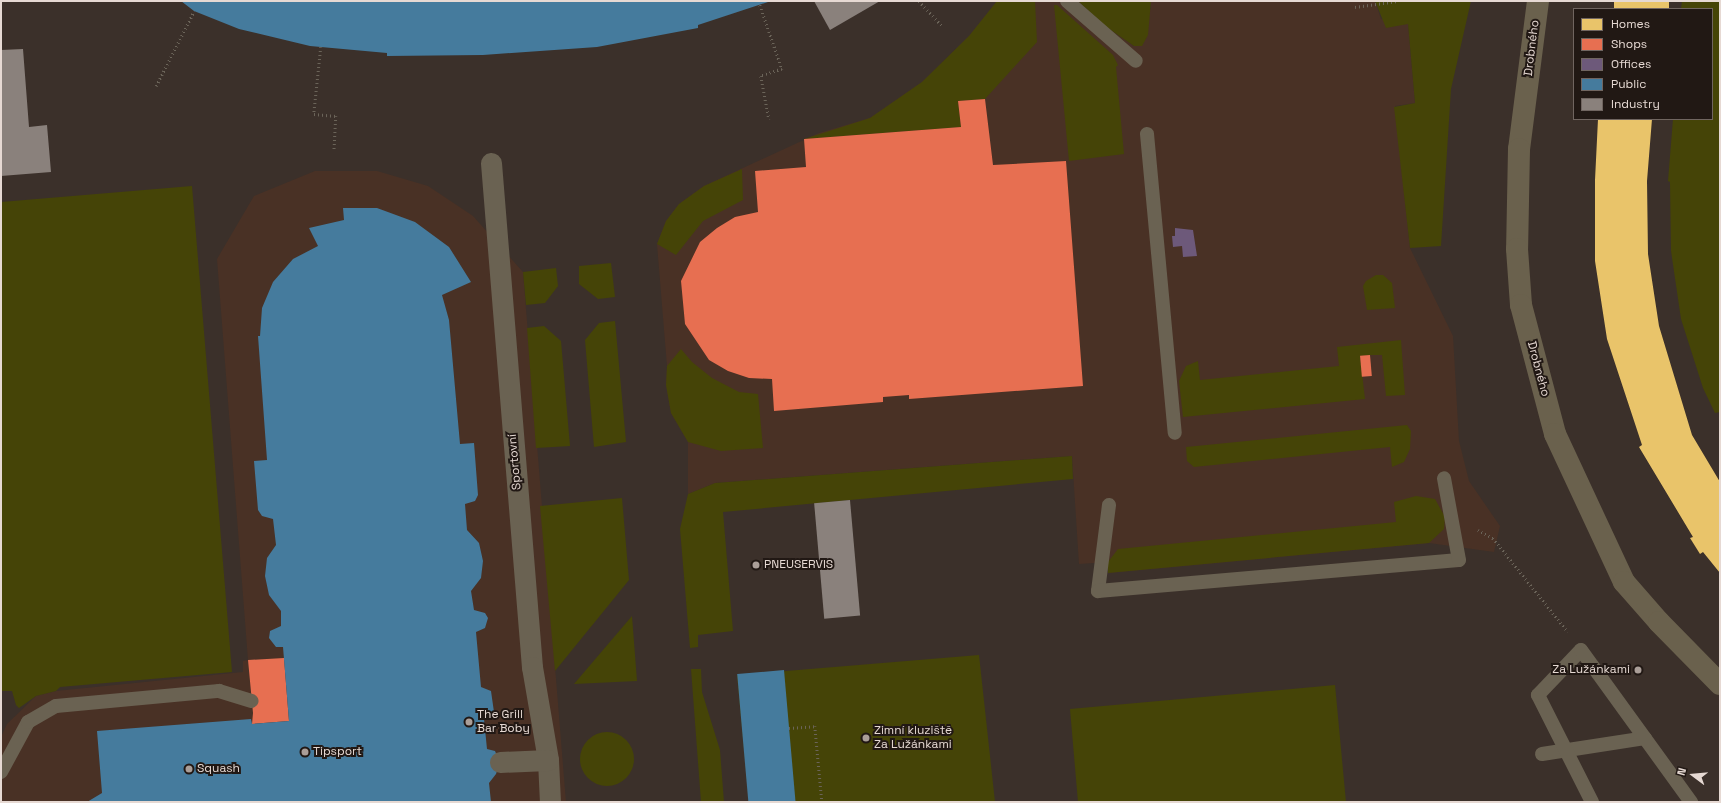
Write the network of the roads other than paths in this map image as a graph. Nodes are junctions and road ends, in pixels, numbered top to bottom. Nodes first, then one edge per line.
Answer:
1 (1067, 1) edge
2 (1538, 1) edge
3 (1136, 61) dead end
4 (1147, 134) dead end
5 (491, 163) dead end
6 (1175, 433) dead end
7 (1444, 478) dead end
8 (1109, 505) dead end
9 (1720, 684) edge
10 (252, 701) dead end
11 (1645, 738) junction
12 (1566, 750) junction
13 (1542, 754) dead end
14 (548, 760) junction
15 (500, 762) dead end
16 (1, 772) edge
17 (550, 802) edge
18 (1592, 802) edge
19 (1691, 802) edge

1 - 3 lane
2 - 9 main road, Drobného
4 - 6 lane
5 - 14 street, Sportovní
7 - 8 lane
10 - 16 lane
11 - 12 lane
11 - 12 lane
11 - 19 lane
12 - 13 lane
12 - 18 lane
14 - 15 street
14 - 17 street, Sportovní

